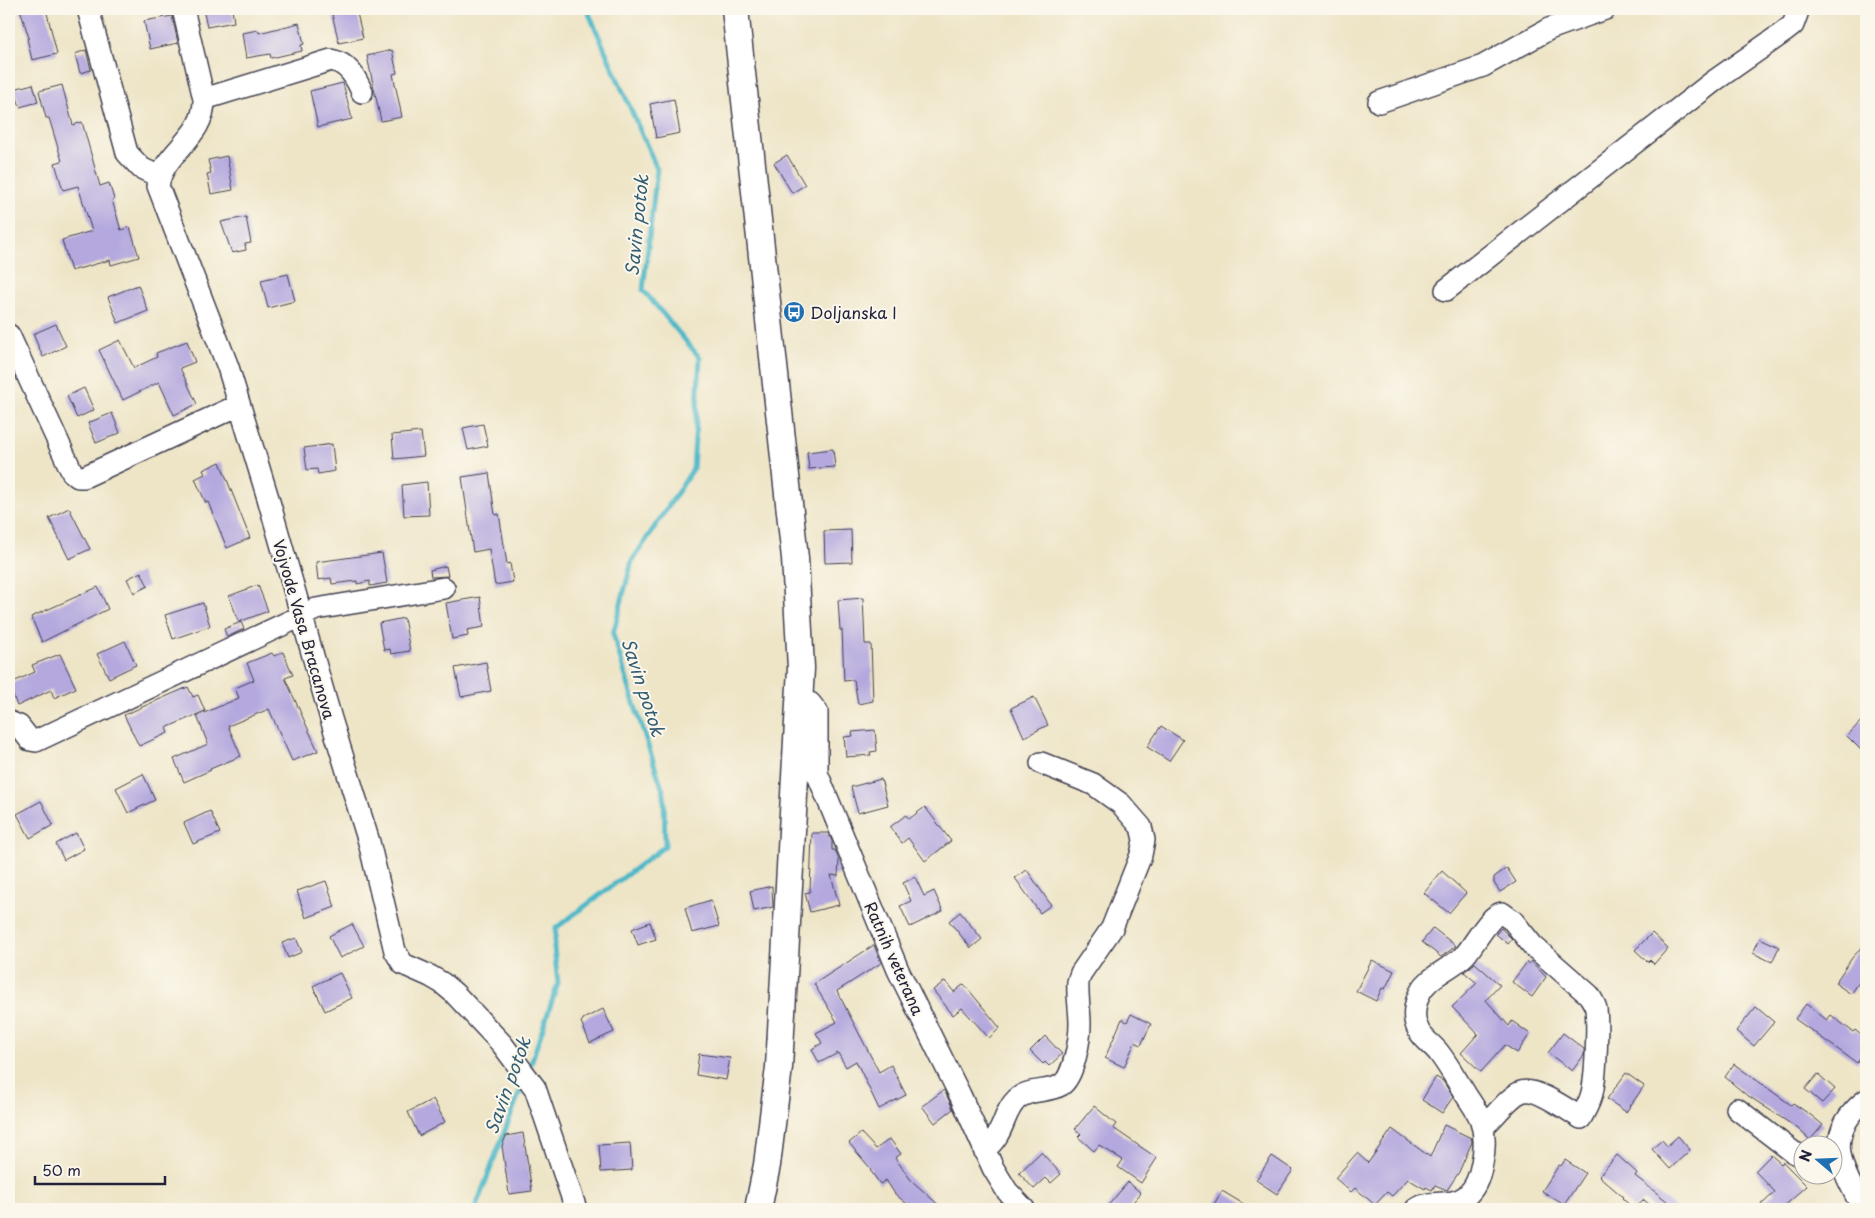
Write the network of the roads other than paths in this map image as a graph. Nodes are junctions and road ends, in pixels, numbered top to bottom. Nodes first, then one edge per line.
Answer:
1 (88, 9) edge
2 (183, 9) edge
3 (735, 9) edge
4 (1605, 9) edge
5 (1795, 9) edge
6 (362, 92) dead end
7 (204, 99) junction
8 (1379, 102) dead end
9 (160, 177) junction
10 (1446, 290) dead end
11 (9, 335) edge
12 (239, 405) junction
13 (444, 588) dead end
14 (302, 617) junction
15 (799, 701) junction
16 (9, 722) edge
17 (1041, 763) dead end
18 (1866, 1100) edge
19 (1737, 1108) dead end
20 (1482, 1126) junction
21 (1841, 1136) edge
22 (984, 1150) junction
23 (1792, 1151) edge
24 (1842, 1175) edge
25 (576, 1209) edge
26 (758, 1209) edge
27 (1024, 1209) edge
28 (1416, 1209) edge
29 (1864, 1209) edge

1 - 9 street
2 - 7 street
3 - 15 street
4 - 8 street
5 - 10 street
6 - 7 street
7 - 9 street
9 - 12 street, Vojvode Vasa Bracanova
11 - 12 street
12 - 14 street, Vojvode Vasa Bracanova
13 - 14 street
14 - 16 street
14 - 25 street, Vojvode Vasa Bracanova
15 - 22 street, Ratnih veterana
15 - 26 street
17 - 22 street
18 - 21 street
19 - 23 street
20 - 20 street
20 - 28 street
22 - 27 street, Ratnih veterana
24 - 29 street

